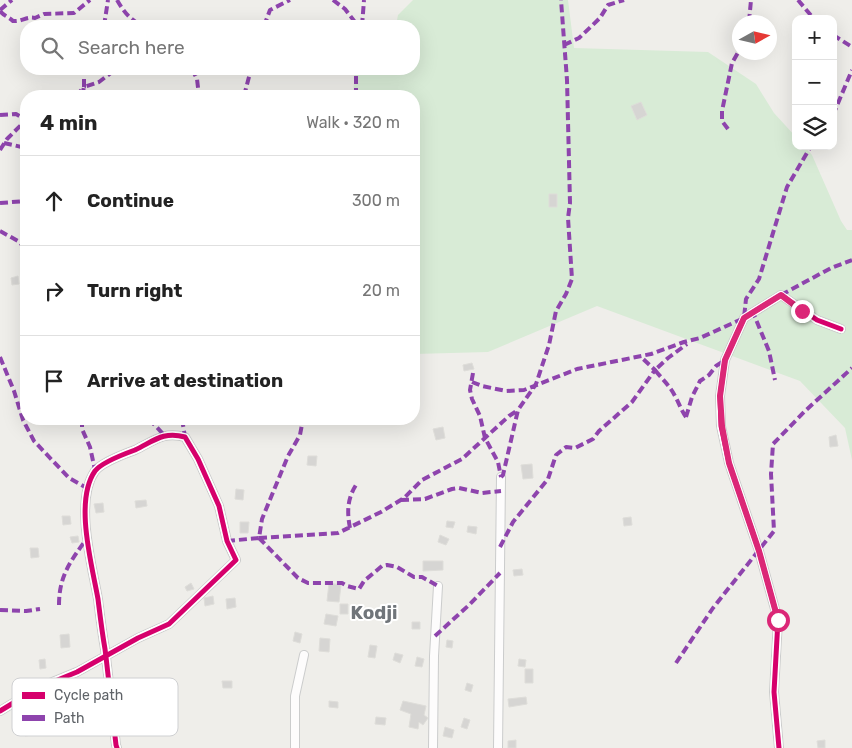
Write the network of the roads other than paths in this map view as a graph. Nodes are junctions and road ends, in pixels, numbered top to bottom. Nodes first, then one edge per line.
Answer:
1 (841, 329) dead end
2 (500, 477) dead end
3 (438, 586) dead end
4 (304, 655) dead end
5 (106, 657) junction
6 (62, 678) edge
7 (109, 678) edge
8 (12, 704) edge
9 (0, 711) edge
10 (295, 748) edge
11 (434, 748) edge
12 (498, 748) edge
13 (779, 748) edge

1 - 13 street
2 - 12 street
3 - 11 street
4 - 10 street
5 - 5 street
5 - 6 street
5 - 7 street
8 - 9 street

